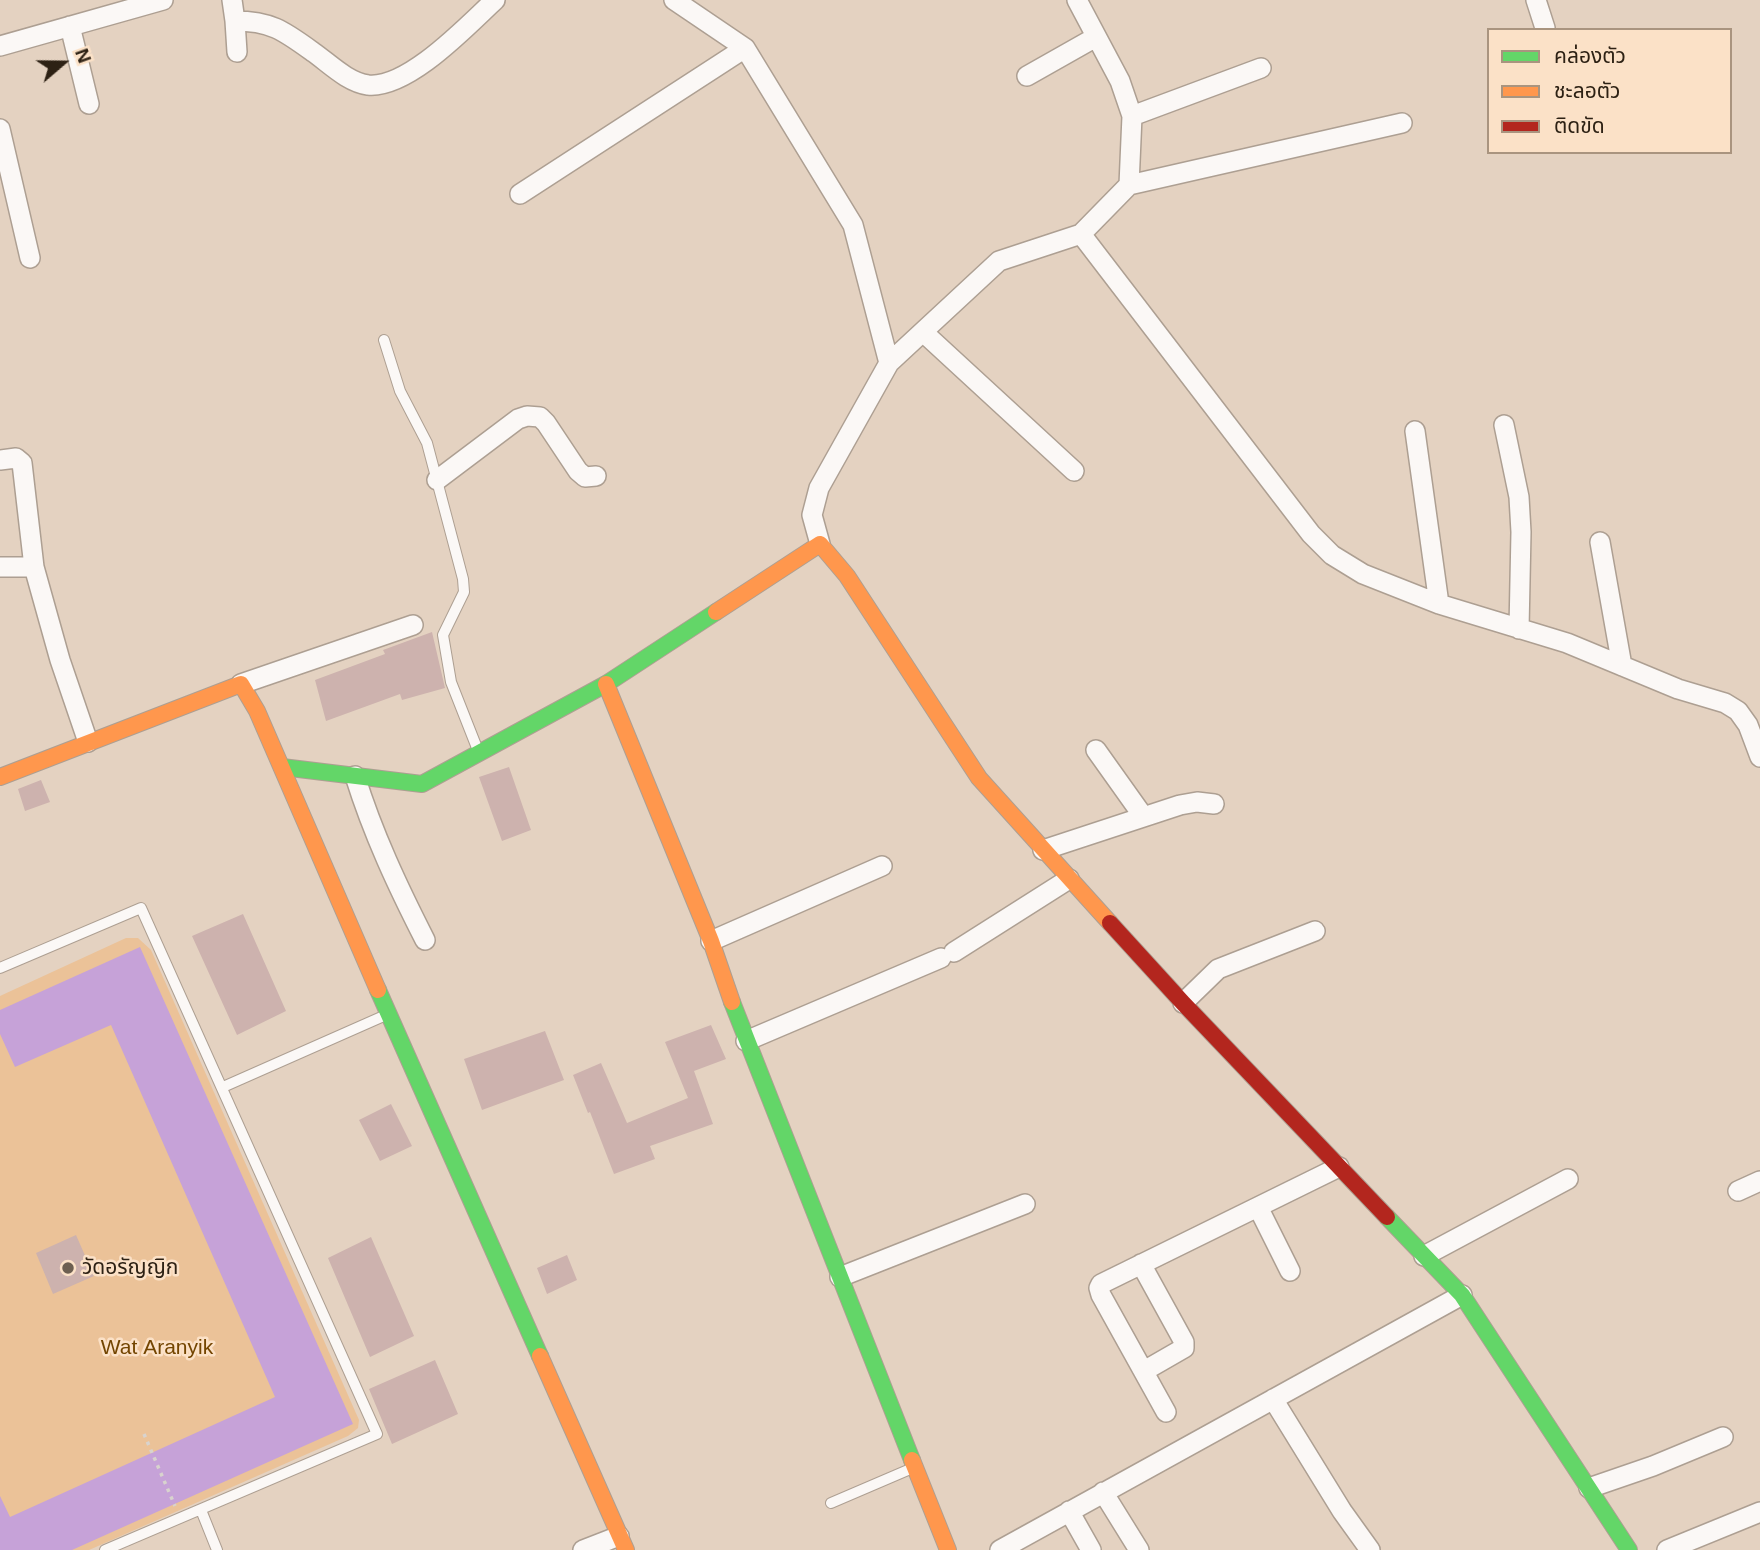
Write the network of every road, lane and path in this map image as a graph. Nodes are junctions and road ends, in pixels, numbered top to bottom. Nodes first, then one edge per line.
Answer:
1 (163, 0) edge
2 (232, 0) edge
3 (495, 0) edge
4 (674, 0) edge
5 (1078, 0) edge
6 (1536, 0) edge
7 (235, 22) junction
8 (70, 26) junction
9 (1545, 28) edge
10 (1096, 37) junction
11 (0, 46) edge
12 (746, 48) junction
13 (237, 52) dead end
14 (1261, 68) dead end
15 (1027, 76) dead end
16 (89, 104) dead end
17 (1132, 116) junction
18 (1402, 123) dead end
19 (0, 129) edge
20 (1129, 185) junction
21 (520, 194) dead end
22 (1081, 234) junction
23 (30, 258) dead end
24 (923, 332) junction
25 (384, 340) dead end
26 (889, 363) junction
27 (1504, 425) dead end
28 (1415, 431) dead end
29 (0, 460) edge
30 (1074, 471) dead end
31 (596, 475) dead end
32 (437, 480) junction
33 (1600, 542) dead end
34 (820, 544) junction
35 (0, 567) edge
36 (34, 567) junction
37 (1438, 604) junction
38 (413, 625) dead end
39 (1519, 629) junction
40 (1622, 666) junction
41 (241, 684) junction
42 (606, 684) junction
43 (88, 742) junction
44 (1096, 750) dead end
45 (479, 753) junction
46 (1760, 757) edge
47 (282, 767) junction
48 (355, 776) junction
49 (0, 777) edge
50 (1214, 804) dead end
51 (1143, 816) junction
52 (1043, 850) junction
53 (883, 866) dead end
54 (1069, 879) junction
55 (1315, 931) dead end
56 (425, 940) dead end
57 (711, 941) junction
58 (0, 968) edge
59 (1183, 1003) junction
60 (389, 1014) junction
61 (746, 1041) junction
62 (223, 1087) junction
63 (1339, 1167) junction
64 (1568, 1178) dead end
65 (1760, 1181) edge
66 (1738, 1191) dead end
67 (1025, 1204) dead end
68 (1258, 1207) junction
69 (1424, 1256) junction
70 (1141, 1265) junction
71 (1290, 1271) dead end
72 (840, 1277) junction
73 (1462, 1296) junction
74 (1144, 1371) junction
75 (1273, 1399) junction
76 (1166, 1412) dead end
77 (144, 1434) dead end
78 (1723, 1437) dead end
79 (915, 1467) junction
80 (1589, 1488) junction
81 (1103, 1492) junction
82 (831, 1503) dead end
83 (175, 1507) dead end
84 (201, 1510) junction
85 (1069, 1511) junction
86 (1760, 1512) edge
87 (623, 1543) edge
88 (105, 1550) edge
89 (217, 1550) edge
90 (583, 1550) edge
91 (948, 1550) edge
92 (1000, 1550) edge
93 (1091, 1550) edge
94 (1139, 1550) edge
95 (1370, 1550) edge
96 (1629, 1550) edge
97 (1667, 1550) edge

1 - 8 street
2 - 7 street
3 - 7 street
4 - 12 street
5 - 10 street
6 - 9 street
7 - 13 street
8 - 11 street
8 - 16 street
10 - 15 street
10 - 17 street
12 - 21 street
12 - 26 street
14 - 17 street
17 - 20 street
18 - 20 street
19 - 23 street
20 - 22 street
22 - 24 street
22 - 37 street
24 - 26 street
24 - 30 street
25 - 32 lane
26 - 34 street
27 - 39 street
28 - 37 street
29 - 36 street
31 - 32 street
32 - 45 lane
33 - 40 street
34 - 42 street
34 - 52 street
35 - 36 street
36 - 43 street
37 - 39 street
38 - 41 street
39 - 40 street
40 - 46 street
41 - 43 street
41 - 47 street
42 - 45 street
42 - 57 street
43 - 49 street
44 - 51 street
45 - 48 street
47 - 48 street
47 - 60 street
48 - 56 street
50 - 51 street
51 - 52 street
52 - 54 street
53 - 57 street
54 - 59 street
54 - 61 street
55 - 59 street
57 - 61 street
58 - 62 lane
59 - 63 street
60 - 62 lane
60 - 87 street
61 - 72 street
62 - 84 lane
63 - 68 street
63 - 69 street
64 - 69 street
65 - 66 street
67 - 72 street
68 - 70 street
68 - 71 street
69 - 73 street
70 - 74 street
70 - 74 street
72 - 79 street
73 - 75 street
73 - 80 street
74 - 76 street
75 - 81 street
75 - 95 street
77 - 83 path
78 - 80 street
79 - 82 lane
79 - 91 street
80 - 96 street
81 - 85 street
81 - 94 street
84 - 88 lane
84 - 89 lane
85 - 92 street
85 - 93 street
86 - 97 street
87 - 90 street

